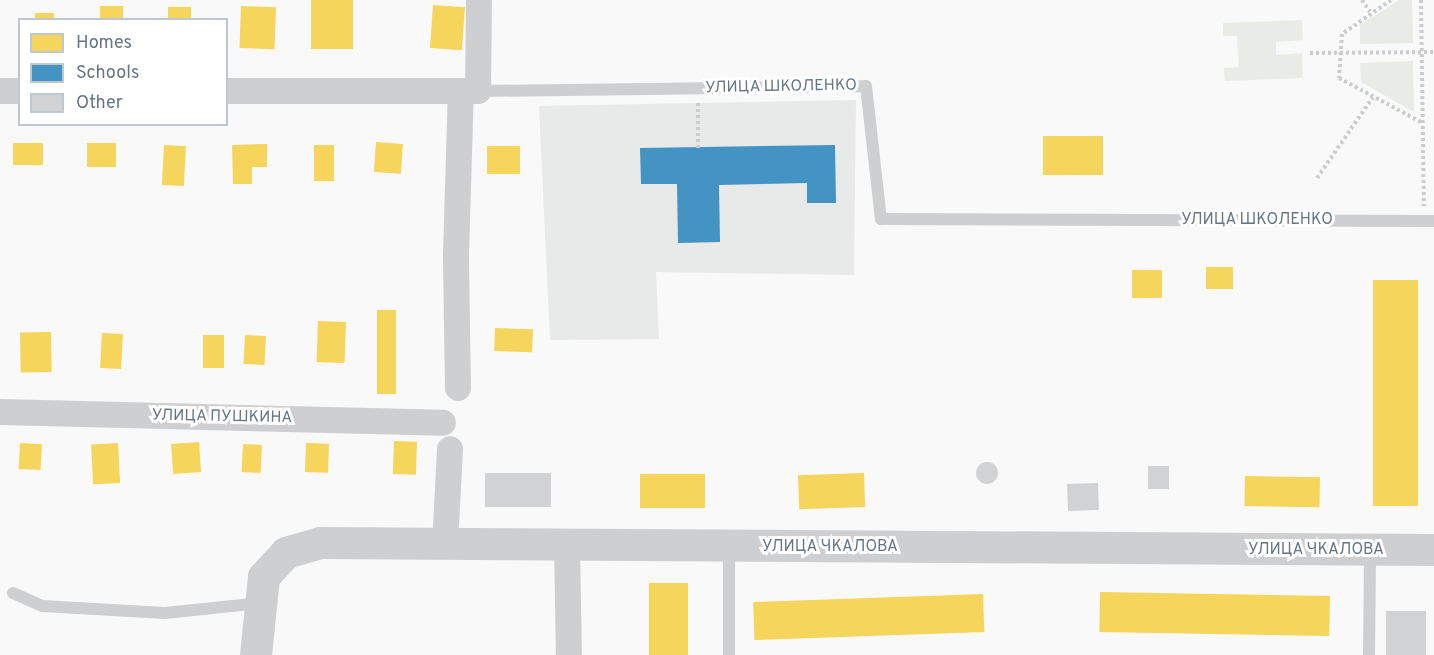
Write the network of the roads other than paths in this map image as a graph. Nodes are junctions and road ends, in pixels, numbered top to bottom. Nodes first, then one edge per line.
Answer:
1 (478, 0) edge
2 (0, 91) edge
3 (18, 91) edge
4 (228, 91) edge
5 (469, 91) junction
6 (1429, 221) edge
7 (458, 388) dead end
8 (0, 412) edge
9 (443, 423) dead end
10 (450, 449) dead end
11 (445, 545) junction
12 (567, 545) junction
13 (729, 546) junction
14 (1370, 550) junction
15 (1434, 550) edge
16 (13, 593) dead end
17 (260, 603) junction
18 (256, 655) edge
19 (569, 655) edge
20 (729, 655) edge
21 (1369, 655) edge

1 - 5 street
2 - 3 street
4 - 5 street, УЛИЦА ШКОЛЕНКО
5 - 6 lane, УЛИЦА ШКОЛЕНКО
5 - 7 street
8 - 9 street, УЛИЦА ПУШКИНА
10 - 11 street
11 - 12 street, УЛИЦА ЧКАЛОВА
11 - 17 street, УЛИЦА ЧКАЛОВА
12 - 13 street, УЛИЦА ЧКАЛОВА
12 - 19 street
13 - 14 street, УЛИЦА ЧКАЛОВА
13 - 20 lane
14 - 15 street, УЛИЦА ЧКАЛОВА
14 - 21 lane
16 - 17 lane
17 - 18 street, УЛИЦА ЧКАЛОВА

